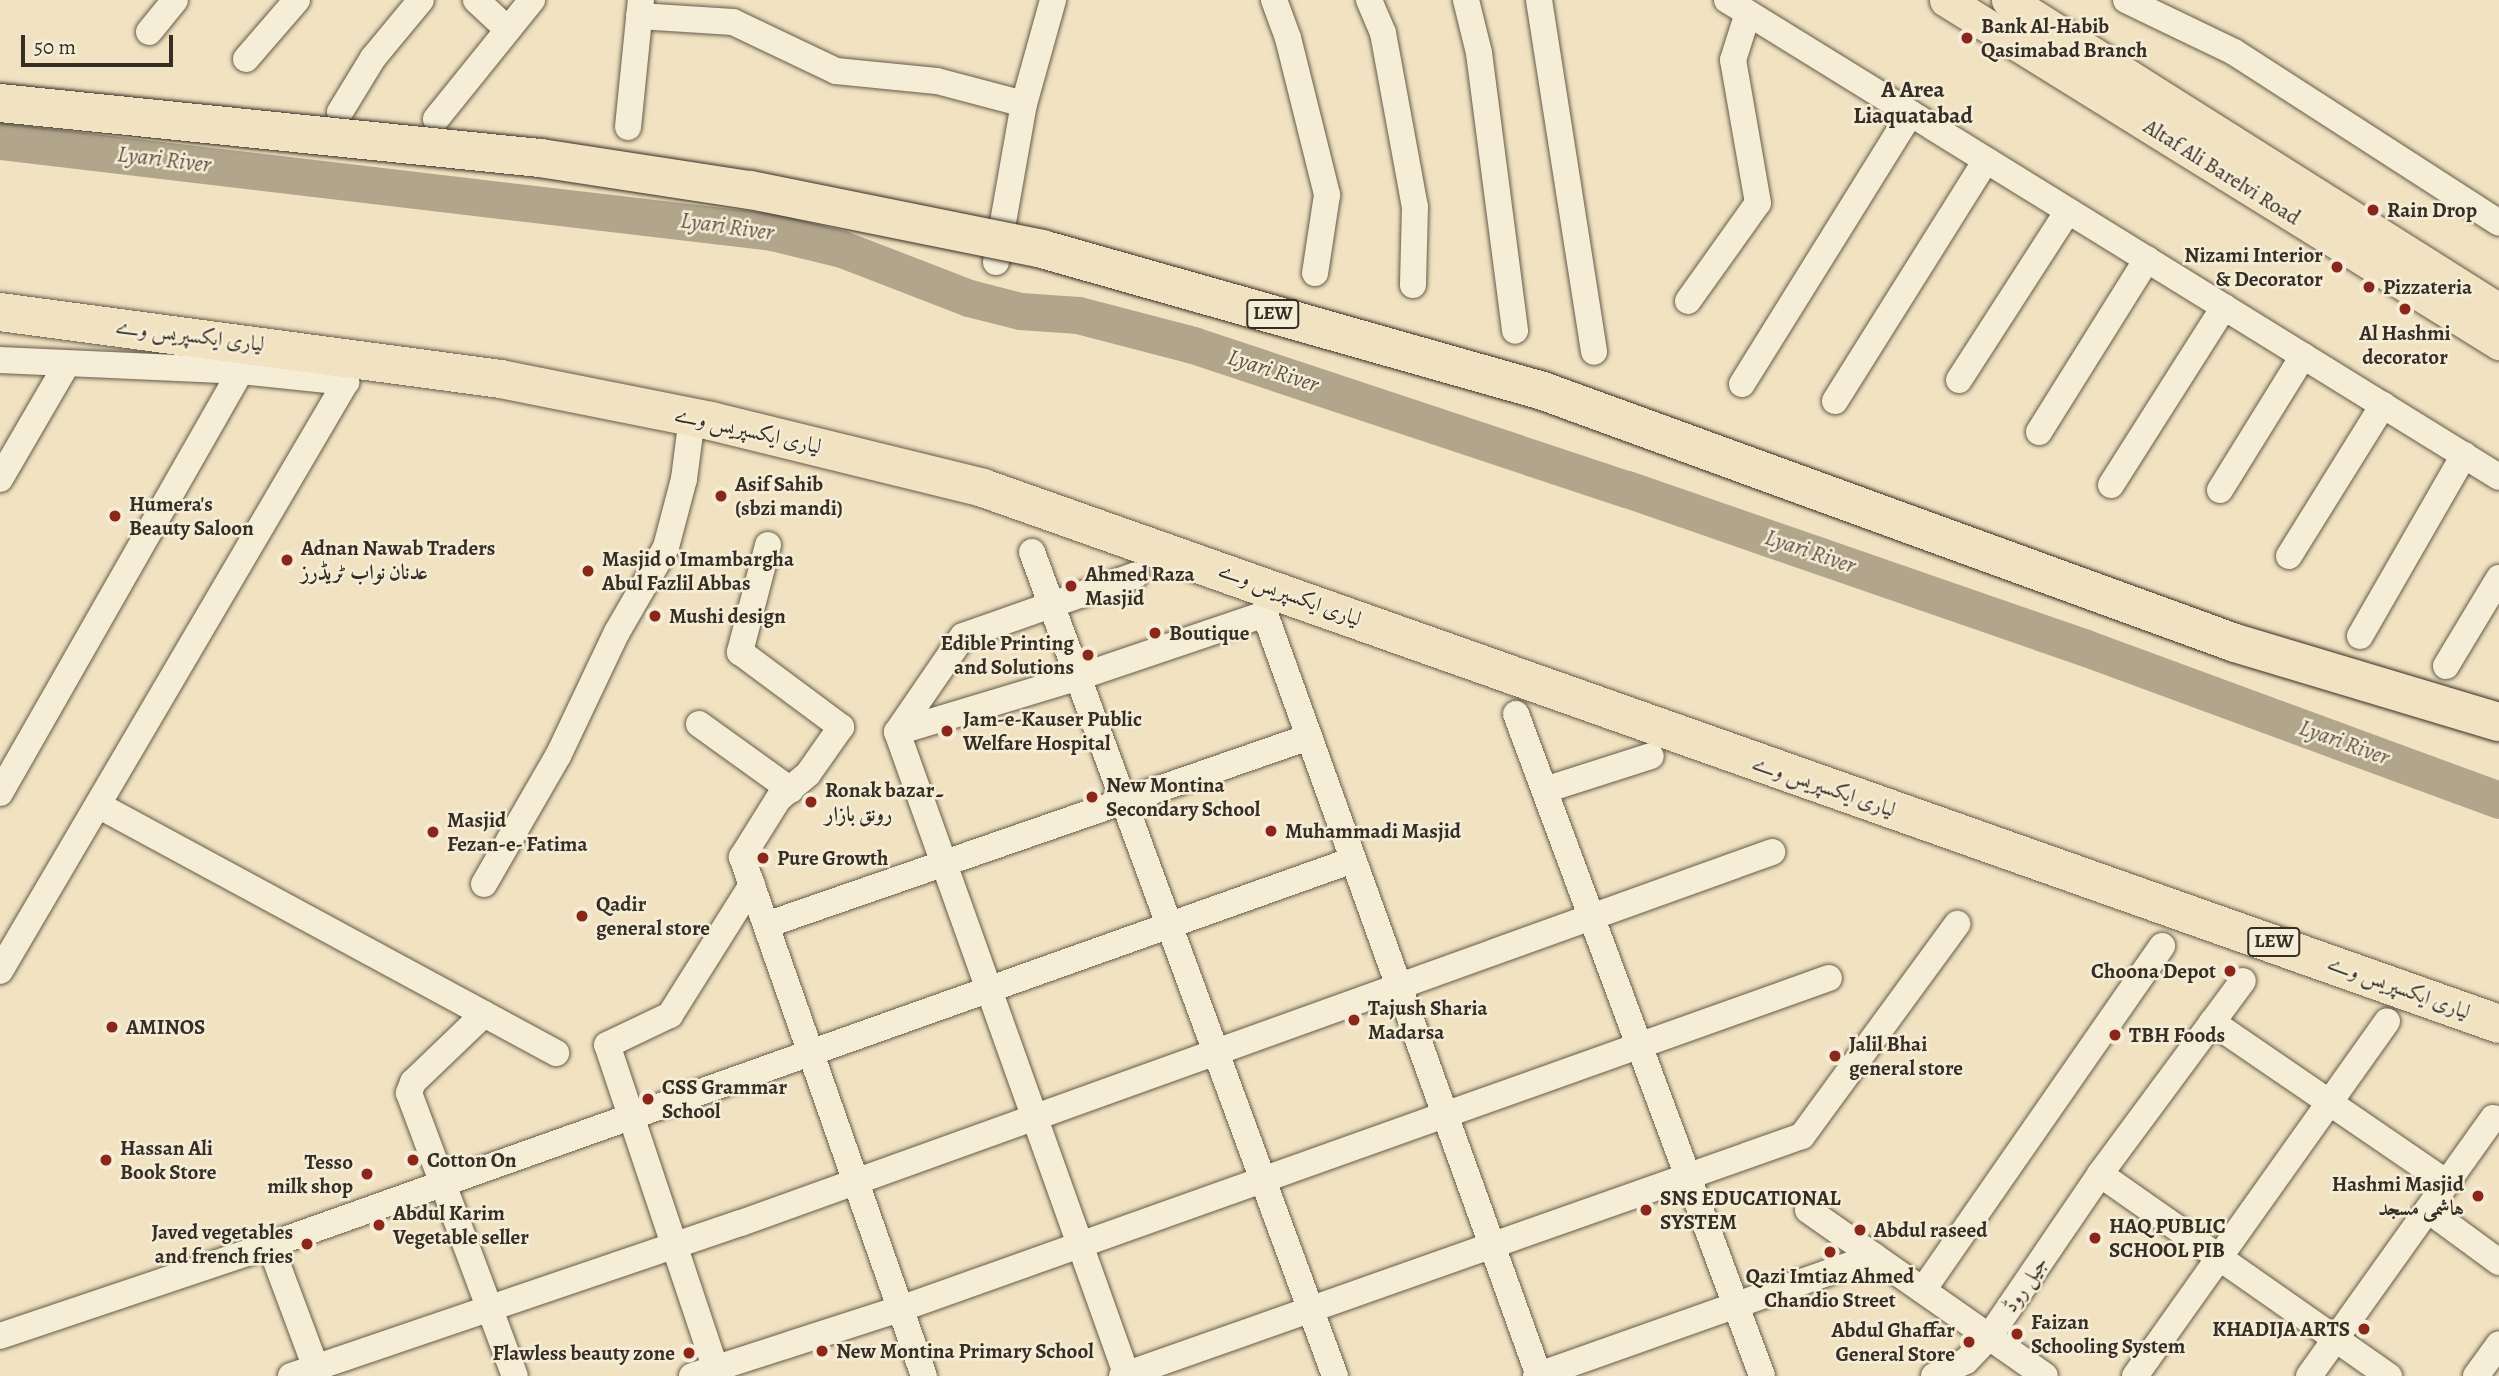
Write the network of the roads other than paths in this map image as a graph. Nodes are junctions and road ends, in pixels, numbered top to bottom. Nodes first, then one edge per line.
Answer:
1 (175, 0) edge
2 (297, 0) edge
3 (421, 0) edge
4 (476, 0) edge
5 (532, 0) edge
6 (1053, 0) edge
7 (1274, 0) edge
8 (1369, 0) edge
9 (1466, 0) edge
10 (1539, 0) edge
11 (2008, 0) edge
12 (2126, 0) edge
13 (1955, 3) edge
14 (1737, 6) edge
15 (640, 8) edge
16 (734, 11) edge
17 (506, 28) junction
18 (149, 32) dead end
19 (246, 59) dead end
20 (0, 103) edge
21 (1024, 104) junction
22 (340, 112) dead end
23 (1911, 113) junction
24 (436, 119) dead end
25 (628, 127) dead end
26 (1986, 160) junction
27 (2068, 211) junction
28 (2499, 223) edge
29 (2147, 259) junction
30 (996, 262) dead end
31 (1315, 273) dead end
32 (1413, 285) dead end
33 (1688, 301) dead end
34 (2224, 307) junction
35 (2499, 310) edge
36 (0, 312) edge
37 (1515, 331) dead end
38 (2499, 343) edge
39 (1594, 352) dead end
40 (2303, 356) junction
41 (0, 360) edge
42 (67, 364) junction
43 (241, 371) junction
44 (1959, 380) dead end
45 (1742, 384) dead end
46 (1835, 401) dead end
47 (2383, 405) junction
48 (692, 417) junction
49 (2039, 432) dead end
50 (2464, 455) junction
51 (2499, 477) edge
52 (0, 478) edge
53 (2111, 485) dead end
54 (2220, 490) dead end
55 (768, 545) dead end
56 (1032, 552) dead end
57 (2289, 556) dead end
58 (1136, 575) dead end
59 (2499, 578) edge
60 (1054, 607) junction
61 (2360, 636) dead end
62 (2446, 666) dead end
63 (1079, 677) junction
64 (1516, 714) dead end
65 (2499, 722) edge
66 (699, 724) dead end
67 (897, 732) junction
68 (1308, 737) junction
69 (1651, 756) dead end
70 (791, 790) junction
71 (1545, 790) junction
72 (0, 793) edge
73 (1125, 801) junction
74 (97, 805) junction
75 (1772, 852) dead end
76 (1353, 860) junction
77 (944, 863) junction
78 (484, 884) dead end
79 (752, 885) junction
80 (1594, 916) junction
81 (1957, 924) dead end
82 (766, 925) junction
83 (1170, 925) junction
84 (2162, 946) dead end
85 (0, 971) edge
86 (1829, 978) dead end
87 (2243, 981) dead end
88 (1399, 986) junction
89 (989, 990) junction
90 (484, 1014) junction
91 (2212, 1022) junction
92 (2387, 1022) dead end
93 (2499, 1024) edge
94 (1639, 1046) junction
95 (1217, 1052) junction
96 (556, 1053) dead end
97 (811, 1053) junction
98 (2329, 1103) junction
99 (1445, 1115) junction
100 (629, 1117) junction
101 (1034, 1117) junction
102 (2493, 1118) dead end
103 (2100, 1174) junction
104 (1688, 1175) junction
105 (1264, 1180) junction
106 (856, 1181) junction
107 (2447, 1183) junction
108 (440, 1185) junction
109 (1808, 1210) dead end
110 (2428, 1210) junction
111 (672, 1243) junction
112 (270, 1245) junction
113 (1080, 1245) junction
114 (1492, 1245) junction
115 (1874, 1256) junction
116 (2220, 1257) junction
117 (2499, 1262) edge
118 (1923, 1290) junction
119 (1739, 1304) junction
120 (489, 1307) junction
121 (900, 1309) junction
122 (1311, 1309) junction
123 (0, 1336) edge
124 (1989, 1337) junction
125 (2336, 1339) junction
126 (2499, 1343) edge
127 (1961, 1368) edge
128 (308, 1373) edge
129 (709, 1373) edge
130 (515, 1376) edge
131 (924, 1376) edge
132 (1125, 1376) edge
133 (1335, 1376) edge
134 (1538, 1376) edge
135 (1762, 1376) edge
136 (1934, 1376) edge
137 (2045, 1376) edge
138 (2135, 1376) edge
139 (2309, 1376) edge
140 (2389, 1376) edge
141 (2476, 1376) edge

1 - 18 street
2 - 19 street
3 - 22 street
4 - 17 street
5 - 17 street
6 - 21 street
7 - 31 street
8 - 32 street
9 - 37 street
10 - 39 street
11 - 35 main road, Altaf Ali Barelvi Road
12 - 28 street
13 - 38 main road, Altaf Ali Barelvi Road
14 - 23 street
14 - 33 street
15 - 16 street
15 - 25 street
16 - 21 street
17 - 24 street
20 - 65 highway, LEW, bridge
21 - 30 street
23 - 26 street
23 - 45 street
26 - 27 street
26 - 46 street
27 - 29 street
27 - 44 street
29 - 34 street
29 - 49 street
34 - 40 street
34 - 53 street
36 - 48 highway, لیاری ایکسپریس وے / LEW
40 - 47 street
40 - 54 street
41 - 42 street
42 - 43 street
42 - 52 street
43 - 72 street
43 - 74 street
47 - 50 street
47 - 57 street
48 - 78 street
48 - 93 highway, لیاری ایکسپریس وے / LEW
50 - 51 street
50 - 61 street
55 - 70 street
56 - 60 street
58 - 60 street
59 - 62 street
60 - 63 street
60 - 67 street
63 - 67 street
63 - 68 street
63 - 73 street
64 - 71 street
66 - 70 street
67 - 77 street
68 - 73 street
68 - 76 street
69 - 71 street
70 - 79 street
71 - 80 street
73 - 77 street
73 - 83 street
74 - 85 street
74 - 90 street
75 - 80 street
76 - 83 street
76 - 88 street
77 - 82 street
77 - 89 street
79 - 82 street
79 - 100 street
80 - 88 street
80 - 94 street
81 - 104 street
82 - 97 street
83 - 89 street
83 - 95 street
84 - 118 street
86 - 94 street
87 - 91 street, جیل روڈ
88 - 95 street
88 - 99 street
89 - 97 street
89 - 101 street
90 - 96 street
90 - 108 street
91 - 98 street
91 - 103 street, جیل روڈ
92 - 98 street
94 - 99 street
94 - 104 street
95 - 101 street
95 - 105 street
97 - 100 street
97 - 106 street
98 - 107 street
98 - 116 street
99 - 105 street
99 - 114 street
100 - 108 street
100 - 111 street
101 - 106 street
101 - 113 street
102 - 107 street
103 - 116 street
103 - 124 street, جیل روڈ
104 - 114 street
104 - 119 street
105 - 113 street
105 - 122 street
106 - 111 street
106 - 121 street
107 - 110 street
108 - 112 street
108 - 120 street
109 - 115 street
110 - 117 street
110 - 125 street
111 - 120 street
111 - 129 street
112 - 123 street
112 - 128 street
113 - 121 street
113 - 132 street
114 - 122 street
114 - 134 street
115 - 118 street
115 - 119 street
116 - 125 street
116 - 138 street
118 - 124 street
119 - 134 street
119 - 135 street
120 - 128 street
120 - 130 street
121 - 129 street
121 - 131 street
122 - 132 street
122 - 133 street
124 - 127 street, جیل روڈ
124 - 137 street
125 - 139 street
125 - 140 street
126 - 141 street
127 - 136 street, جیل روڈ

